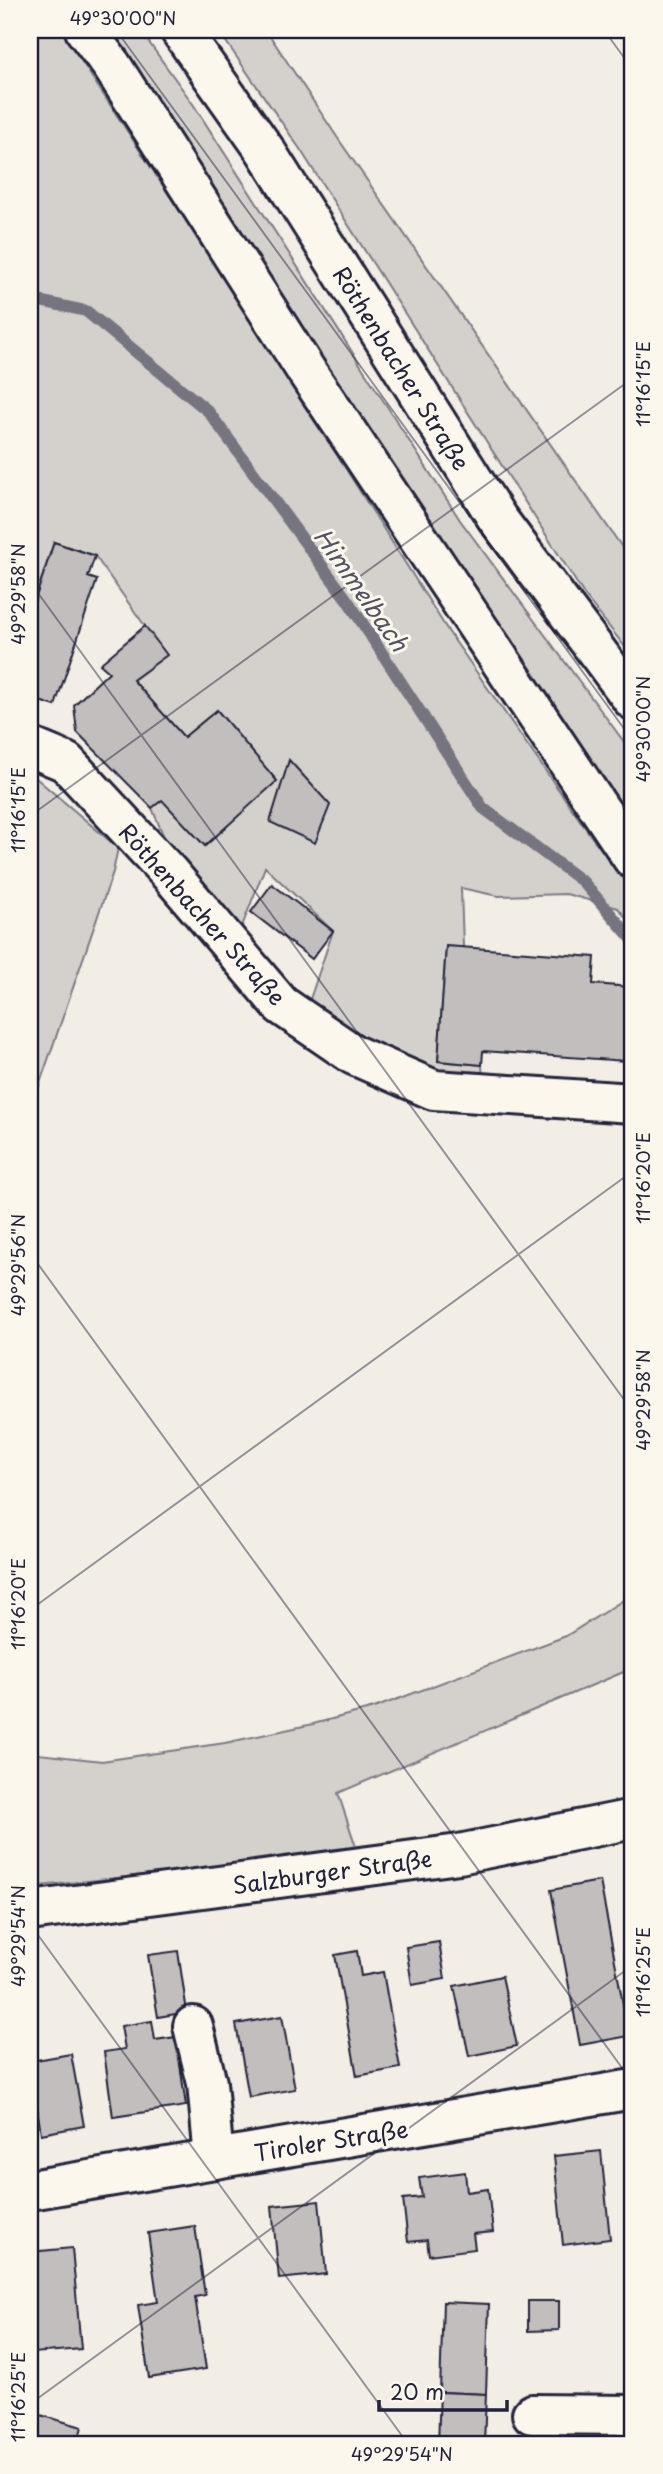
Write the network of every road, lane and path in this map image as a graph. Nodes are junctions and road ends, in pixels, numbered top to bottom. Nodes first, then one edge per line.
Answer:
1 (85, 30) edge
2 (180, 30) edge
3 (633, 700) edge
4 (30, 747) edge
5 (633, 859) edge
6 (633, 1103) edge
7 (633, 1819) edge
8 (30, 1911) edge
9 (193, 2026) dead end
10 (633, 2089) edge
11 (214, 2159) junction
12 (30, 2190) edge
13 (532, 2414) dead end
14 (633, 2415) edge

1 - 5 street
2 - 3 street, Röthenbacher Straße
4 - 6 street, Röthenbacher Straße
7 - 8 street, Salzburger Straße
9 - 11 street
10 - 11 street, Tiroler Straße
11 - 12 street, Tiroler Straße
13 - 14 street

